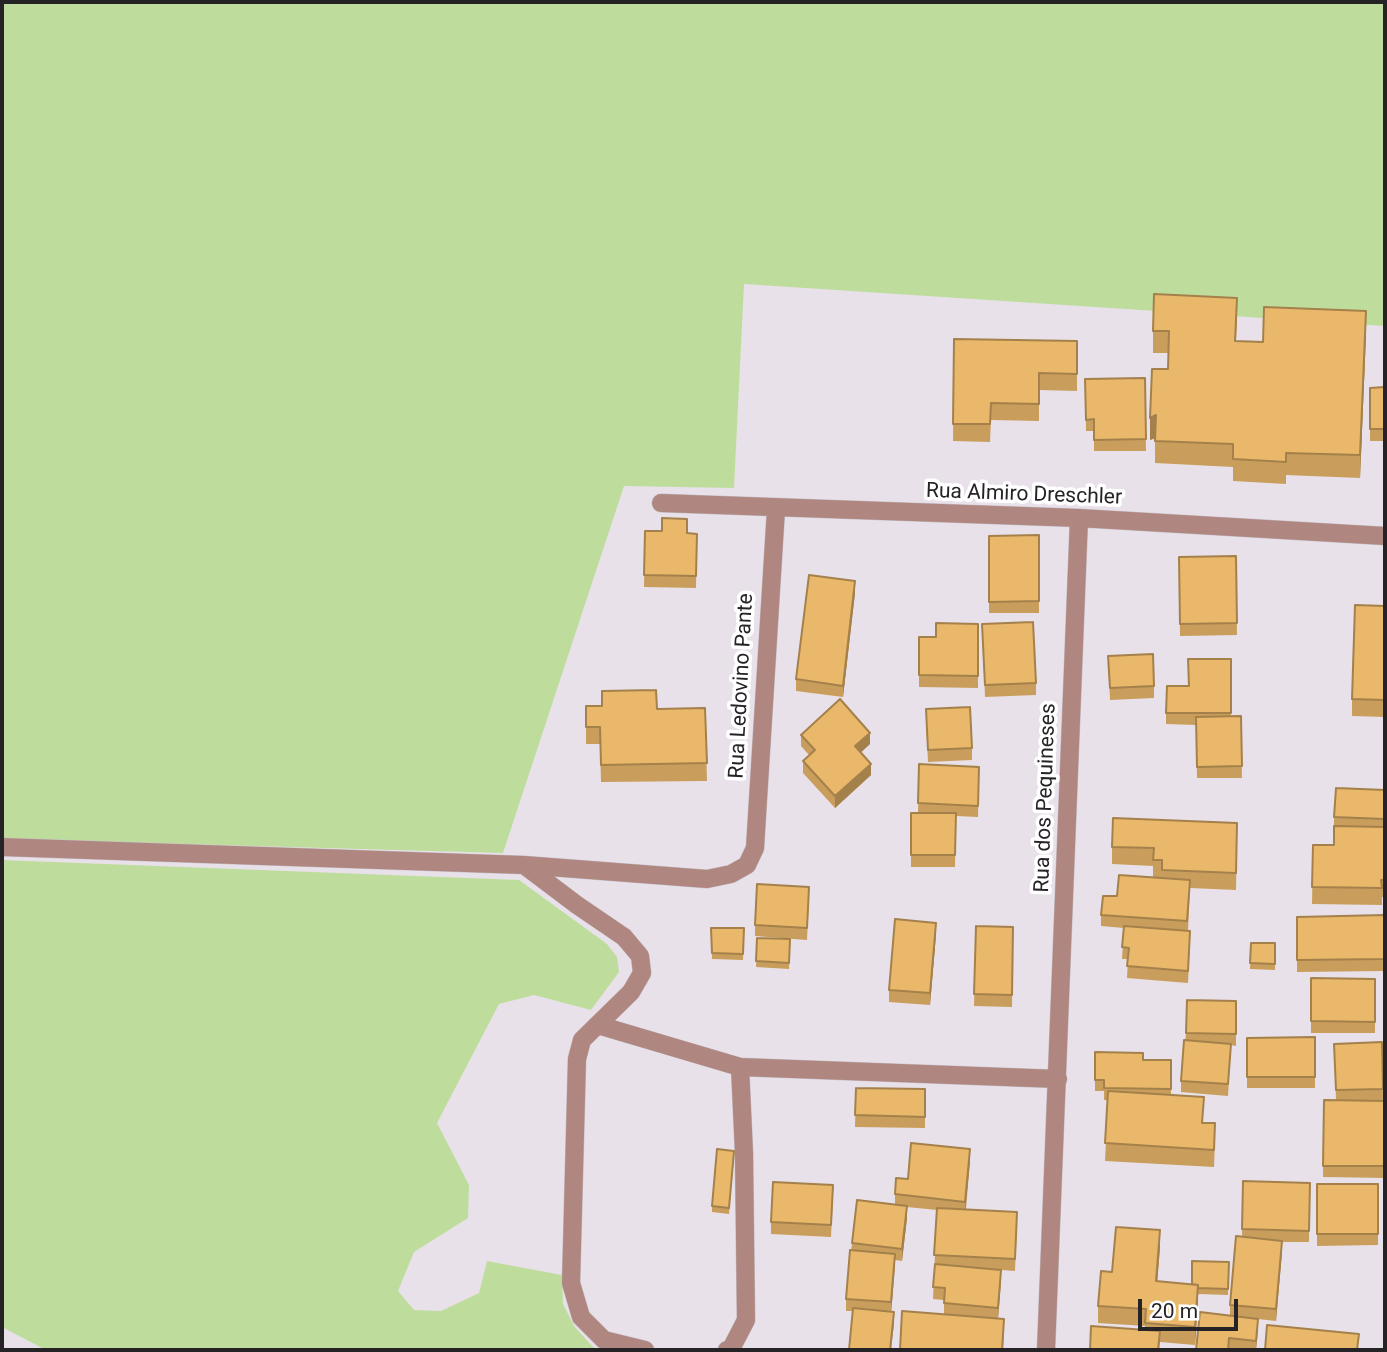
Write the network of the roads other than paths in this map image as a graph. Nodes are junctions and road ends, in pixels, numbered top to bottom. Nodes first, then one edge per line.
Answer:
1 (662, 503) dead end
2 (776, 509) junction
3 (1079, 519) junction
4 (1385, 536) edge
5 (2, 847) edge
6 (524, 865) junction
7 (598, 1025) junction
8 (740, 1067) junction
9 (1058, 1079) junction
10 (645, 1350) edge
11 (727, 1350) edge
12 (1046, 1350) edge

1 - 2 street, Rua Almiro Dreschler
2 - 3 street, Rua Almiro Dreschler
2 - 6 street, Rua Ledovino Pante
3 - 4 street, Rua Almiro Dreschler
3 - 9 street, Rua dos Pequineses
5 - 6 street
6 - 7 street
7 - 8 street
7 - 10 street
8 - 9 street
8 - 11 street
9 - 12 street, Rua dos Pequineses

